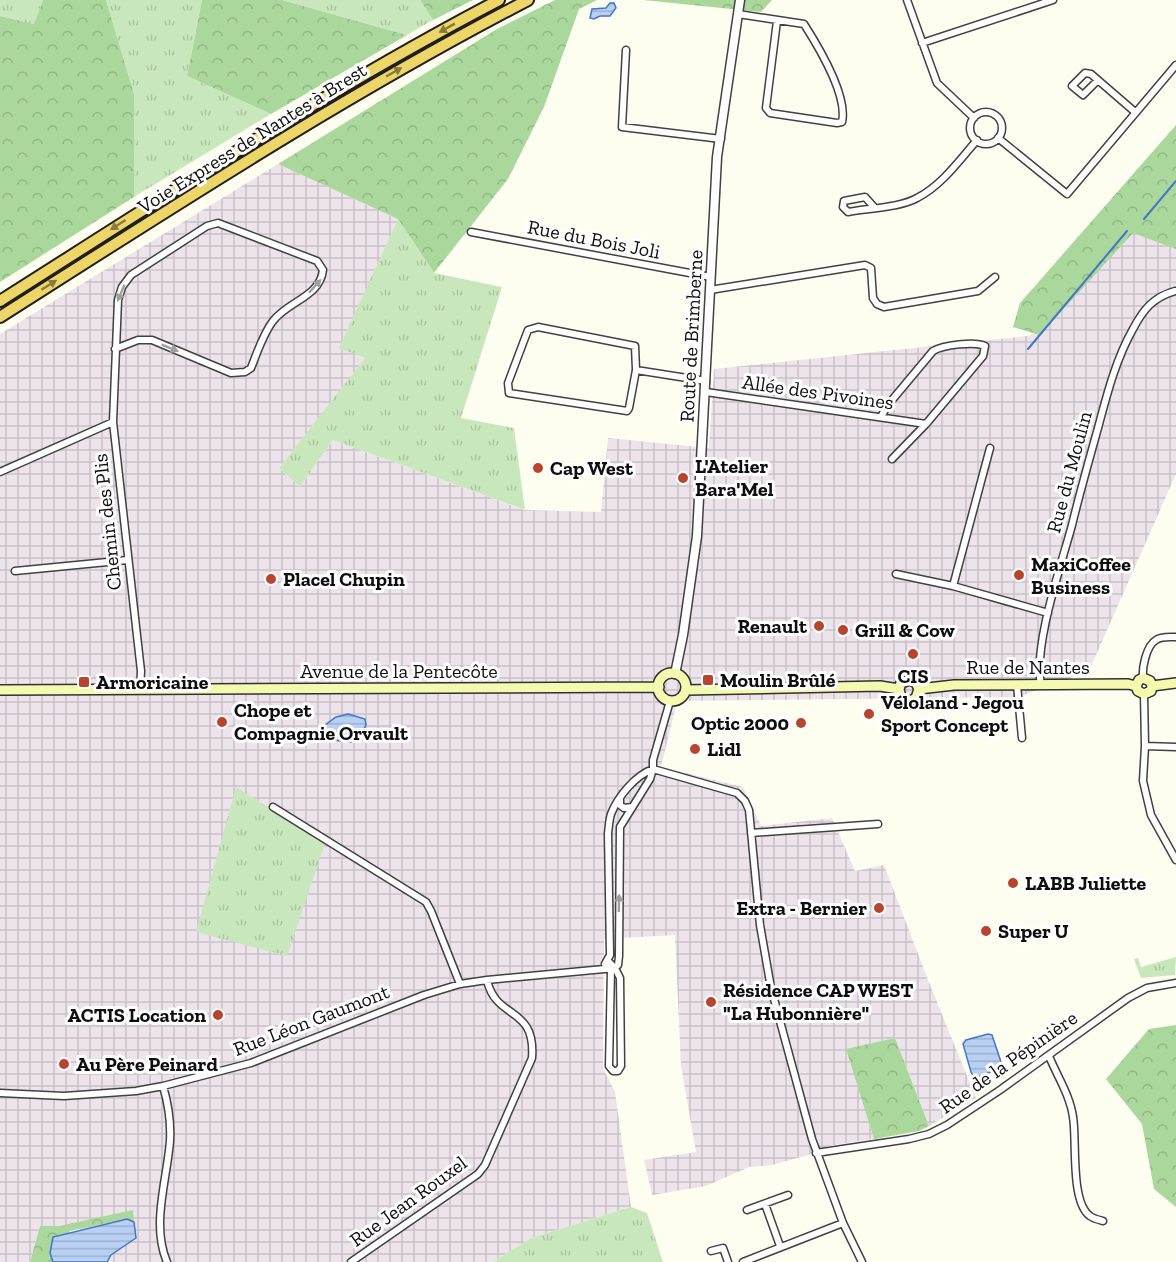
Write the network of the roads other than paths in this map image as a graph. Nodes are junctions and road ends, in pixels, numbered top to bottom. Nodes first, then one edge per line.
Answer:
1 (499, 0) edge
2 (528, 0) edge
3 (740, 0) edge
4 (907, 0) edge
5 (1053, 0) edge
6 (738, 14) junction
7 (777, 21) junction
8 (922, 43) junction
9 (626, 50) dead end
10 (1176, 65) edge
11 (1098, 80) dead end
12 (1135, 112) junction
13 (974, 118) junction
14 (998, 138) junction
15 (720, 139) junction
16 (977, 140) junction
17 (874, 207) dead end
18 (471, 232) dead end
19 (711, 277) junction
20 (995, 277) dead end
21 (710, 290) junction
22 (1175, 291) edge
23 (0, 301) edge
24 (0, 317) edge
25 (115, 350) junction
26 (636, 370) junction
27 (706, 381) junction
28 (706, 392) junction
29 (881, 417) junction
30 (113, 422) junction
31 (926, 424) junction
32 (990, 448) dead end
33 (892, 459) dead end
34 (0, 472) edge
35 (128, 560) junction
36 (15, 571) dead end
37 (896, 574) dead end
38 (953, 586) junction
39 (1048, 613) junction
40 (1176, 637) edge
41 (675, 674) junction
42 (1143, 678) junction
43 (1176, 683) edge
44 (1017, 685) junction
45 (1041, 685) junction
46 (1136, 686) junction
47 (1152, 686) junction
48 (658, 687) junction
49 (898, 689) junction
50 (919, 689) junction
51 (0, 690) edge
52 (140, 690) junction
53 (686, 690) junction
54 (1144, 694) junction
55 (670, 701) junction
56 (1022, 738) dead end
57 (1145, 746) junction
58 (1176, 747) edge
59 (653, 769) junction
60 (624, 794) junction
61 (620, 800) junction
62 (634, 805) junction
63 (273, 807) dead end
64 (878, 824) dead end
65 (751, 833) junction
66 (1176, 860) edge
67 (609, 960) junction
68 (615, 966) junction
69 (596, 970) junction
70 (486, 980) junction
71 (1176, 983) edge
72 (460, 984) junction
73 (1049, 1056) junction
74 (163, 1086) junction
75 (0, 1093) edge
76 (816, 1153) junction
77 (788, 1195) dead end
78 (765, 1204) junction
79 (747, 1210) dead end
80 (1103, 1221) dead end
81 (843, 1223) junction
82 (780, 1246) junction
83 (711, 1251) dead end
84 (168, 1262) edge
85 (351, 1262) edge
86 (728, 1262) edge
87 (743, 1262) edge
88 (862, 1262) edge

1 -> 23 highway, Voie Express de Nantes à Brest
24 -> 2 highway, Voie Express de Nantes à Brest
3 - 6 street, Route de Brimberne
4 - 8 street
5 - 8 street
6 - 7 street
6 - 15 street, Route de Brimberne
7 - 7 street
8 - 13 street
9 - 15 street
10 - 12 street
11 - 12 street
12 - 14 street
13 - 14 street
13 - 16 street
14 - 16 street
15 - 19 street, Route de Brimberne
16 - 17 street
18 - 19 street, Rue du Bois Joli
19 - 21 street, Route de Brimberne
20 - 21 street
21 - 27 street, Route de Brimberne
22 - 39 street, Rue du Moulin
25 -> 25 street, Chemin des Plis
25 - 30 street, Chemin des Plis
26 - 26 street
26 - 27 street
27 - 28 street, Route de Brimberne
28 - 29 street, Allée des Pivoines
28 - 41 street, Route de Brimberne
29 - 31 street, Allée des Pivoines
29 - 31 street
30 - 34 street
30 - 35 street, Chemin des Plis
31 - 33 street
32 - 38 street
35 - 36 street
35 - 52 street, Chemin des Plis
37 - 38 street
38 - 39 street
39 - 45 street, Rue du Moulin
40 - 42 street
41 - 48 main road
41 - 53 main road
42 - 46 main road
42 - 47 main road
43 - 47 main road
44 - 45 main road, Rue de Nantes
44 - 50 main road, Rue de Nantes
44 - 56 street
45 - 46 main road, Rue de Nantes
46 - 54 main road
47 - 54 main road
48 - 52 main road, Avenue de la Pentecôte
48 - 55 main road
49 - 50 main road
49 - 50 main road
49 - 53 main road
51 - 52 main road, Avenue de la Pentecôte
53 - 55 main road
54 - 57 street
55 - 59 street
57 - 58 street
57 - 66 street
59 - 60 street
59 - 62 street
59 - 65 street
60 - 61 street
60 - 62 street
61 - 62 street
61 - 67 street
68 -> 62 street
63 - 72 street
64 - 65 street
65 - 76 street
67 - 68 street
67 - 69 street
68 - 68 street
68 - 69 street, Rue Léon Gaumont
69 - 70 street, Rue Léon Gaumont
70 - 72 street, Rue Léon Gaumont
70 - 85 street, Rue Jean Rouxel
71 - 73 street, Rue de la Pépinière
72 - 74 street, Rue Léon Gaumont
73 - 76 street, Rue de la Pépinière
73 - 80 street
74 - 75 street, Rue Léon Gaumont
74 - 84 street
76 - 81 street
77 - 78 street
78 - 79 street
78 - 82 street
81 - 82 street
81 - 88 street
82 - 87 street
83 - 86 street

